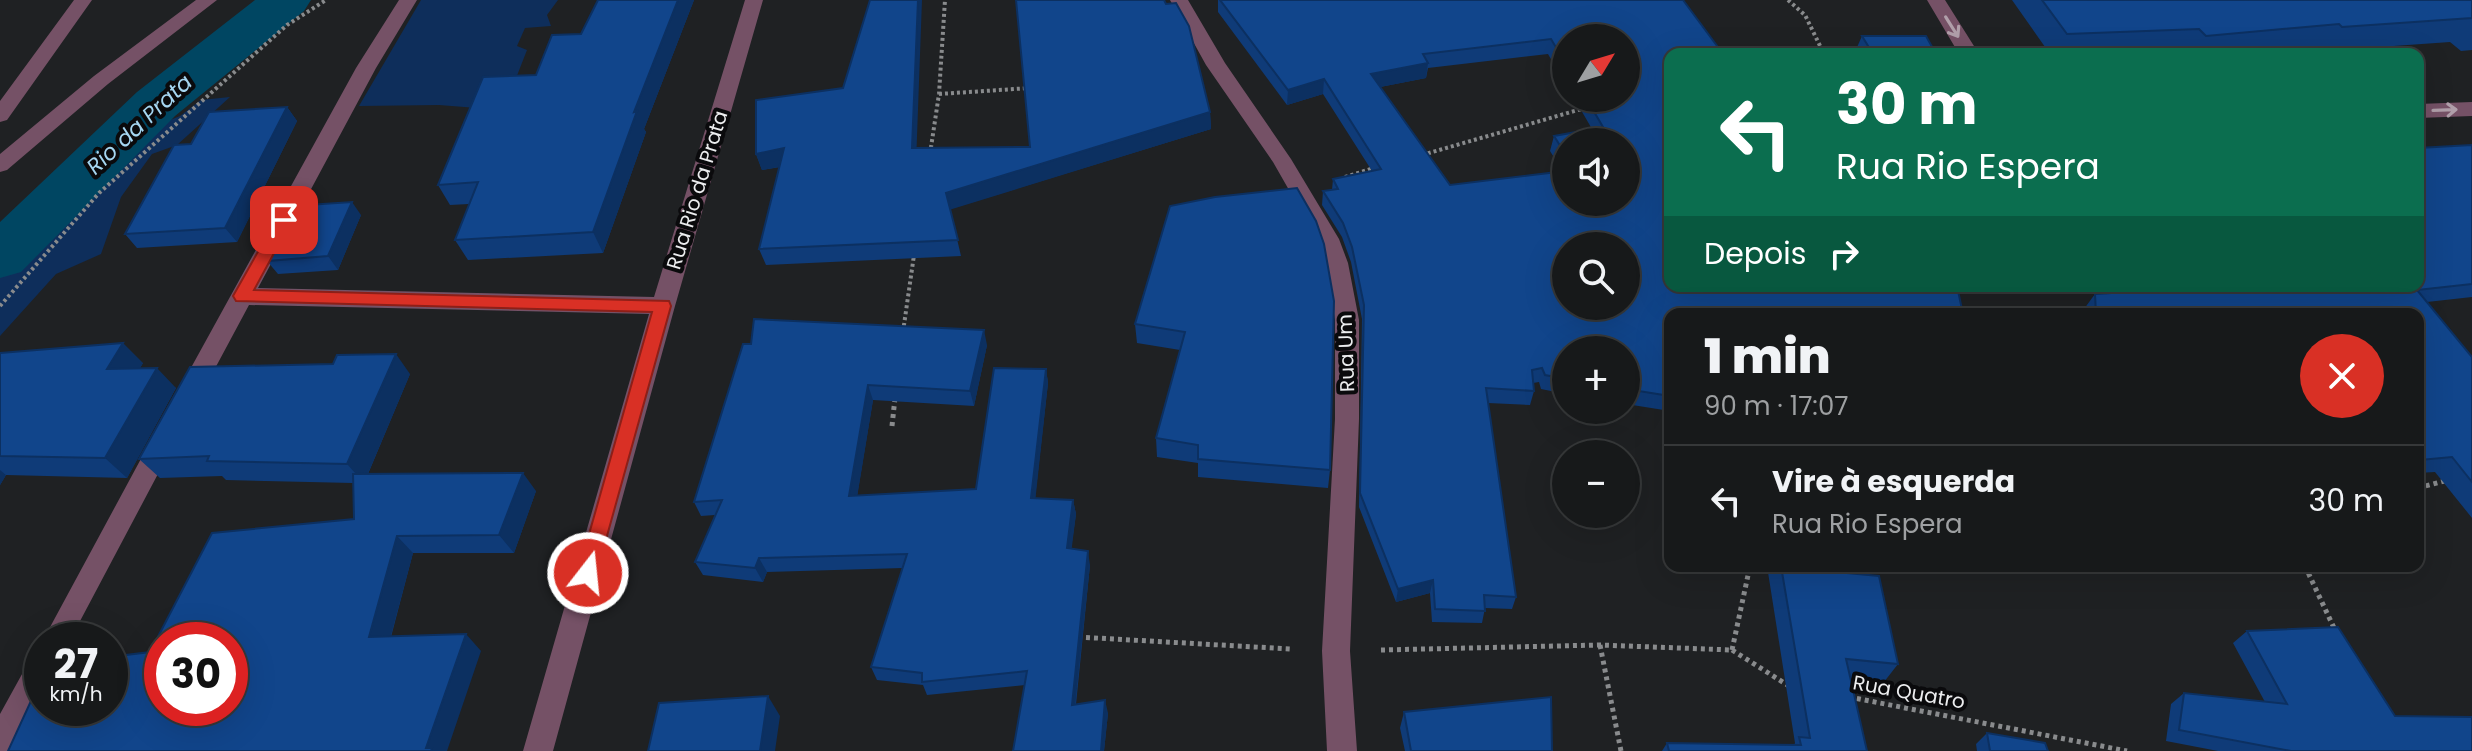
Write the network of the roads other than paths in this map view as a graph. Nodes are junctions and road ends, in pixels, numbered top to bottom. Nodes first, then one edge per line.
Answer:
1 (83, 0) edge
2 (208, 0) edge
3 (408, 0) edge
4 (754, 0) edge
5 (1179, 0) edge
6 (1936, 0) edge
7 (1965, 48) edge
8 (2472, 109) edge
9 (2424, 111) edge
10 (0, 115) edge
11 (0, 165) edge
12 (242, 296) junction
13 (663, 306) junction
14 (65, 622) edge
15 (24, 698) edge
16 (0, 742) edge
17 (538, 751) edge
18 (1342, 751) edge

1 - 10 street
2 - 11 street
3 - 12 street
4 - 13 street, Rua Rio da Prata
5 - 18 street, Rua Um
6 -> 7 street
9 -> 8 street
12 - 13 street
12 - 14 street
13 - 17 street, Rua Rio da Prata
15 - 16 street

